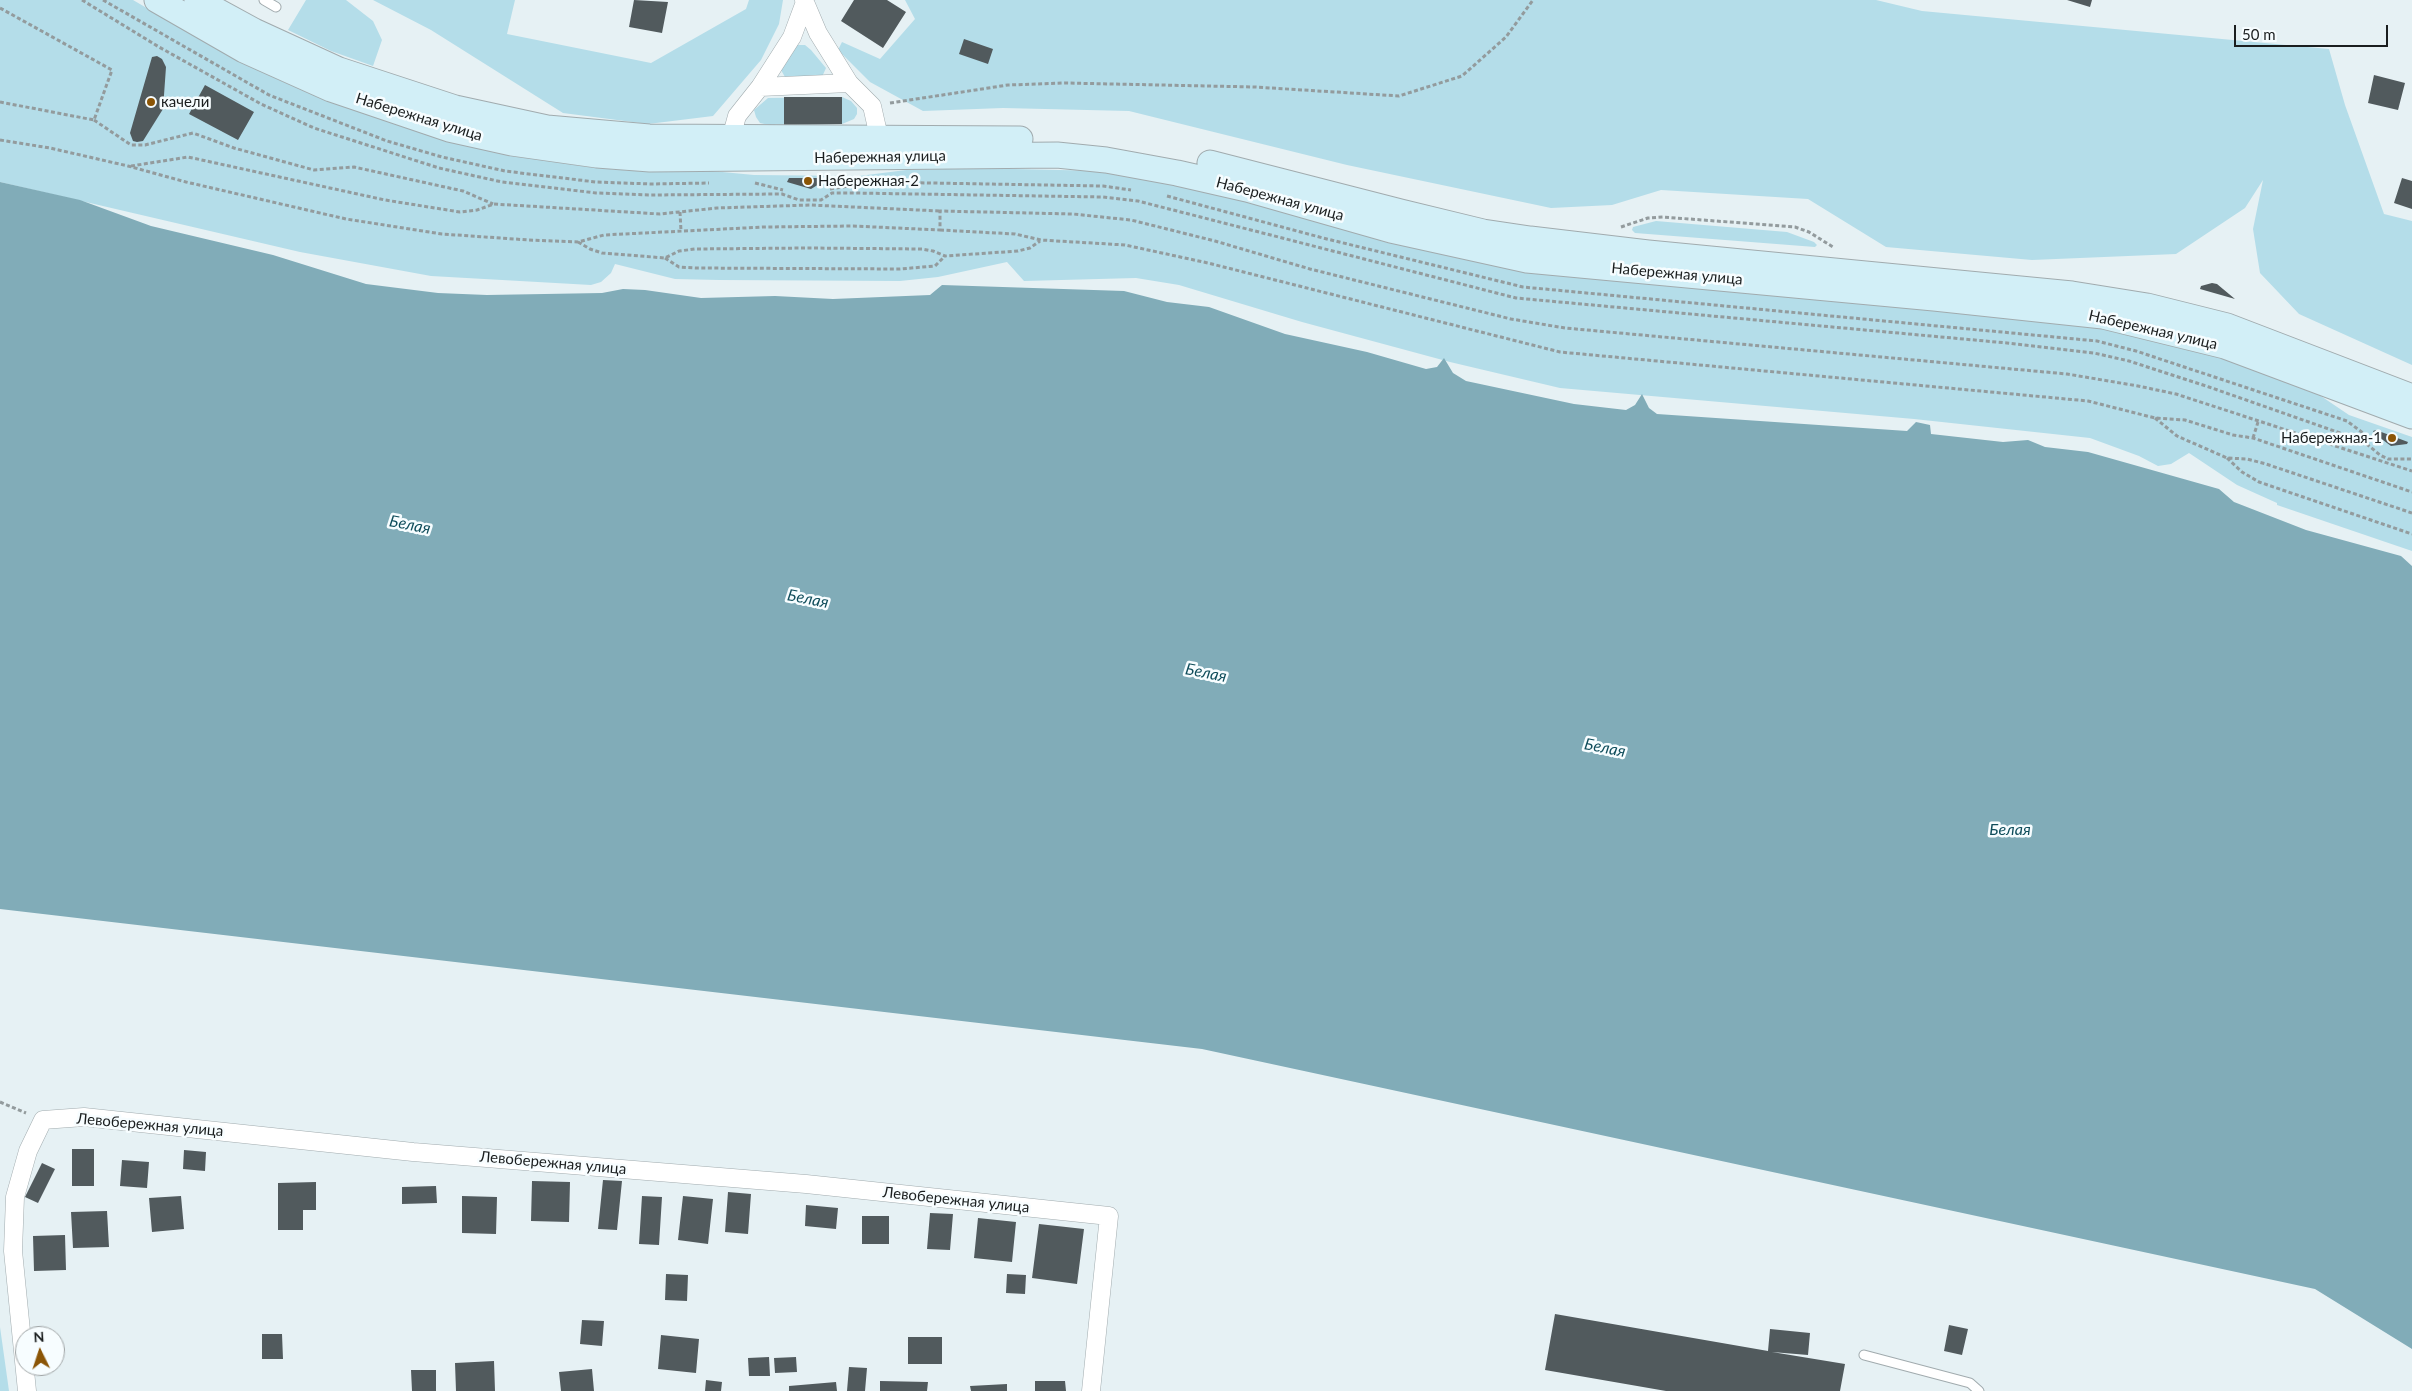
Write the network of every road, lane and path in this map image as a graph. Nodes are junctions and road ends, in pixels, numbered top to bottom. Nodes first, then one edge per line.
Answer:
1 (82, 0) edge
2 (157, 0) edge
3 (197, 0) edge
4 (264, 0) edge
5 (1533, 0) edge
6 (805, 1) edge
7 (276, 7) dead end
8 (0, 8) edge
9 (249, 41) junction
10 (849, 83) junction
11 (760, 87) junction
12 (0, 102) edge
13 (872, 106) junction
14 (94, 120) junction
15 (879, 137) junction
16 (731, 138) junction
17 (0, 140) edge
18 (128, 166) junction
19 (810, 200) junction
20 (494, 204) junction
21 (810, 205) junction
22 (940, 211) junction
23 (680, 212) junction
24 (940, 230) junction
25 (681, 231) junction
26 (1614, 231) dead end
27 (1041, 240) junction
28 (578, 242) junction
29 (1837, 250) dead end
30 (944, 256) junction
31 (665, 258) junction
32 (2412, 397) edge
33 (2412, 416) edge
34 (2155, 418) junction
35 (2258, 422) junction
36 (2252, 438) junction
37 (2227, 458) junction
38 (2412, 459) edge
39 (2387, 461) junction
40 (2412, 471) edge
41 (2412, 492) edge
42 (2412, 513) edge
43 (2412, 534) edge
44 (0, 1102) edge
45 (43, 1120) junction
46 (8, 1281) edge
47 (1864, 1355) dead end
48 (27, 1391) edge
49 (1091, 1391) edge
50 (1979, 1391) edge

1 - 19 path
2 - 9 street, Набережная улица
3 - 9 street, Набережная улица
4 - 7 lane
5 - 13 path
6 - 10 street
6 - 11 street
8 - 14 path
9 - 16 street, Набережная улица
9 - 33 street, Набережная улица
10 - 11 street
10 - 13 street
11 - 16 street
12 - 14 path
13 - 15 street
14 - 20 path
15 - 16 street, Набережная улица
15 - 32 street, Набережная улица
17 - 18 path
18 - 20 path
18 - 28 path
19 - 21 path
19 - 39 path
20 - 23 path
21 - 22 path
21 - 23 path
22 - 24 path
22 - 35 path
23 - 25 path
24 - 25 path
24 - 27 path
25 - 28 path
26 - 29 path
27 - 30 path
27 - 34 path
28 - 31 path
30 - 31 path
30 - 31 path
34 - 36 path
34 - 37 path
35 - 36 path
35 - 39 path
36 - 41 path
37 - 42 path
37 - 43 path
38 - 39 path
39 - 40 path
44 - 45 path
45 - 46 street
45 - 49 street, Левобережная улица
46 - 48 street
47 - 50 lane

